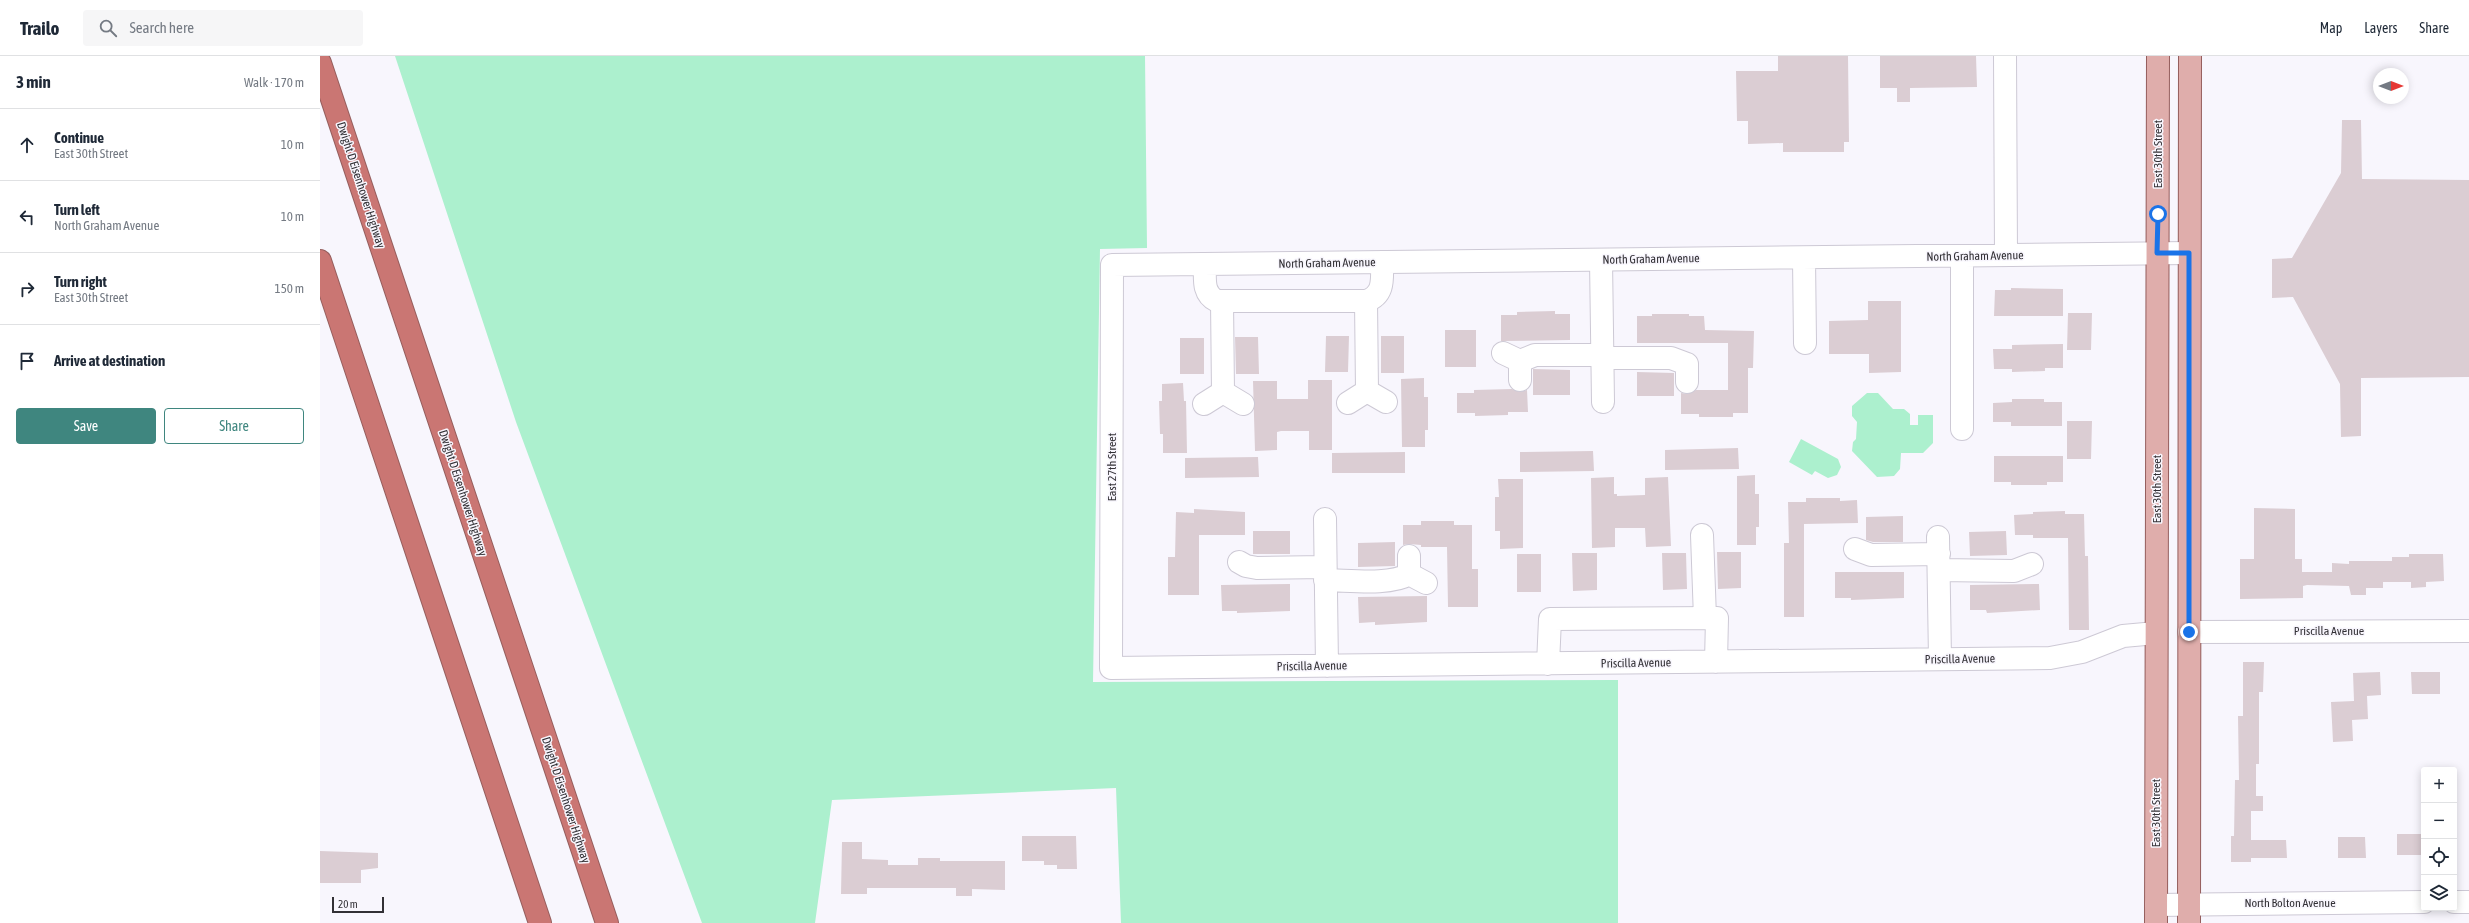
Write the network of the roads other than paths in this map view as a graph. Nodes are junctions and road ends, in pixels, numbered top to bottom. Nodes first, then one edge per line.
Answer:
1 (2005, 56) edge
2 (2158, 56) edge
3 (2190, 56) edge
4 (320, 62) edge
5 (2157, 253) junction
6 (2189, 253) junction
7 (2006, 255) junction
8 (1962, 256) junction
9 (1804, 258) junction
10 (1601, 260) junction
11 (320, 261) edge
12 (1382, 262) junction
13 (1206, 264) junction
14 (1112, 265) joint
15 (1222, 301) junction
16 (1366, 301) junction
17 (1805, 343) dead end
18 (1602, 357) junction
19 (1514, 365) dead end
20 (1692, 367) dead end
21 (1367, 391) junction
22 (1223, 392) junction
23 (1386, 402) dead end
24 (1603, 402) dead end
25 (1348, 403) dead end
26 (1204, 404) dead end
27 (1243, 404) dead end
28 (1962, 429) dead end
29 (1326, 519) dead end
30 (1702, 535) dead end
31 (1850, 546) dead end
32 (1939, 554) junction
33 (1234, 559) dead end
34 (2037, 561) dead end
35 (1414, 571) dead end
36 (1326, 573) junction
37 (1705, 618) junction
38 (2469, 631) edge
39 (2189, 632) junction
40 (2156, 633) junction
41 (1940, 659) junction
42 (1716, 662) junction
43 (1548, 664) junction
44 (1327, 666) junction
45 (1111, 668) joint
46 (2421, 902) edge
47 (2457, 902) edge
48 (2469, 902) edge
49 (2156, 914) edge
50 (2189, 914) edge
51 (540, 923) edge
52 (607, 923) edge

1 - 7 street
2 - 5 main road, East 30th Street
3 - 6 main road
4 - 52 highway, Dwight D Eisenhower Highway
5 - 6 street, North Graham Avenue
5 - 7 street, North Graham Avenue
5 - 40 main road, East 30th Street
6 - 39 main road
7 - 8 street, North Graham Avenue
8 - 9 street, North Graham Avenue
8 - 28 street
9 - 10 street, North Graham Avenue
9 - 17 street
10 - 12 street, North Graham Avenue
10 - 18 street
11 - 51 highway
12 - 13 street, North Graham Avenue
12 - 16 street
13 - 14 street, North Graham Avenue
13 - 15 street
14 - 45 street, East 27th Street
15 - 16 street
15 - 22 street
16 - 21 street
18 - 19 street
18 - 20 street
18 - 24 street
21 - 23 street
21 - 25 street
22 - 26 street
22 - 27 street
29 - 36 street
30 - 37 street
31 - 32 street
32 - 34 street
32 - 41 street
33 - 36 street
35 - 36 street
36 - 44 street
37 - 42 street
37 - 43 street
38 - 39 street, Priscilla Avenue
39 - 50 main road
40 - 41 street, Priscilla Avenue
40 - 49 main road, East 30th Street
41 - 42 street, Priscilla Avenue
42 - 43 street, Priscilla Avenue
43 - 44 street, Priscilla Avenue
44 - 45 street, Priscilla Avenue
46 - 50 street, North Bolton Avenue
47 - 48 street
49 - 50 street, North Bolton Avenue

